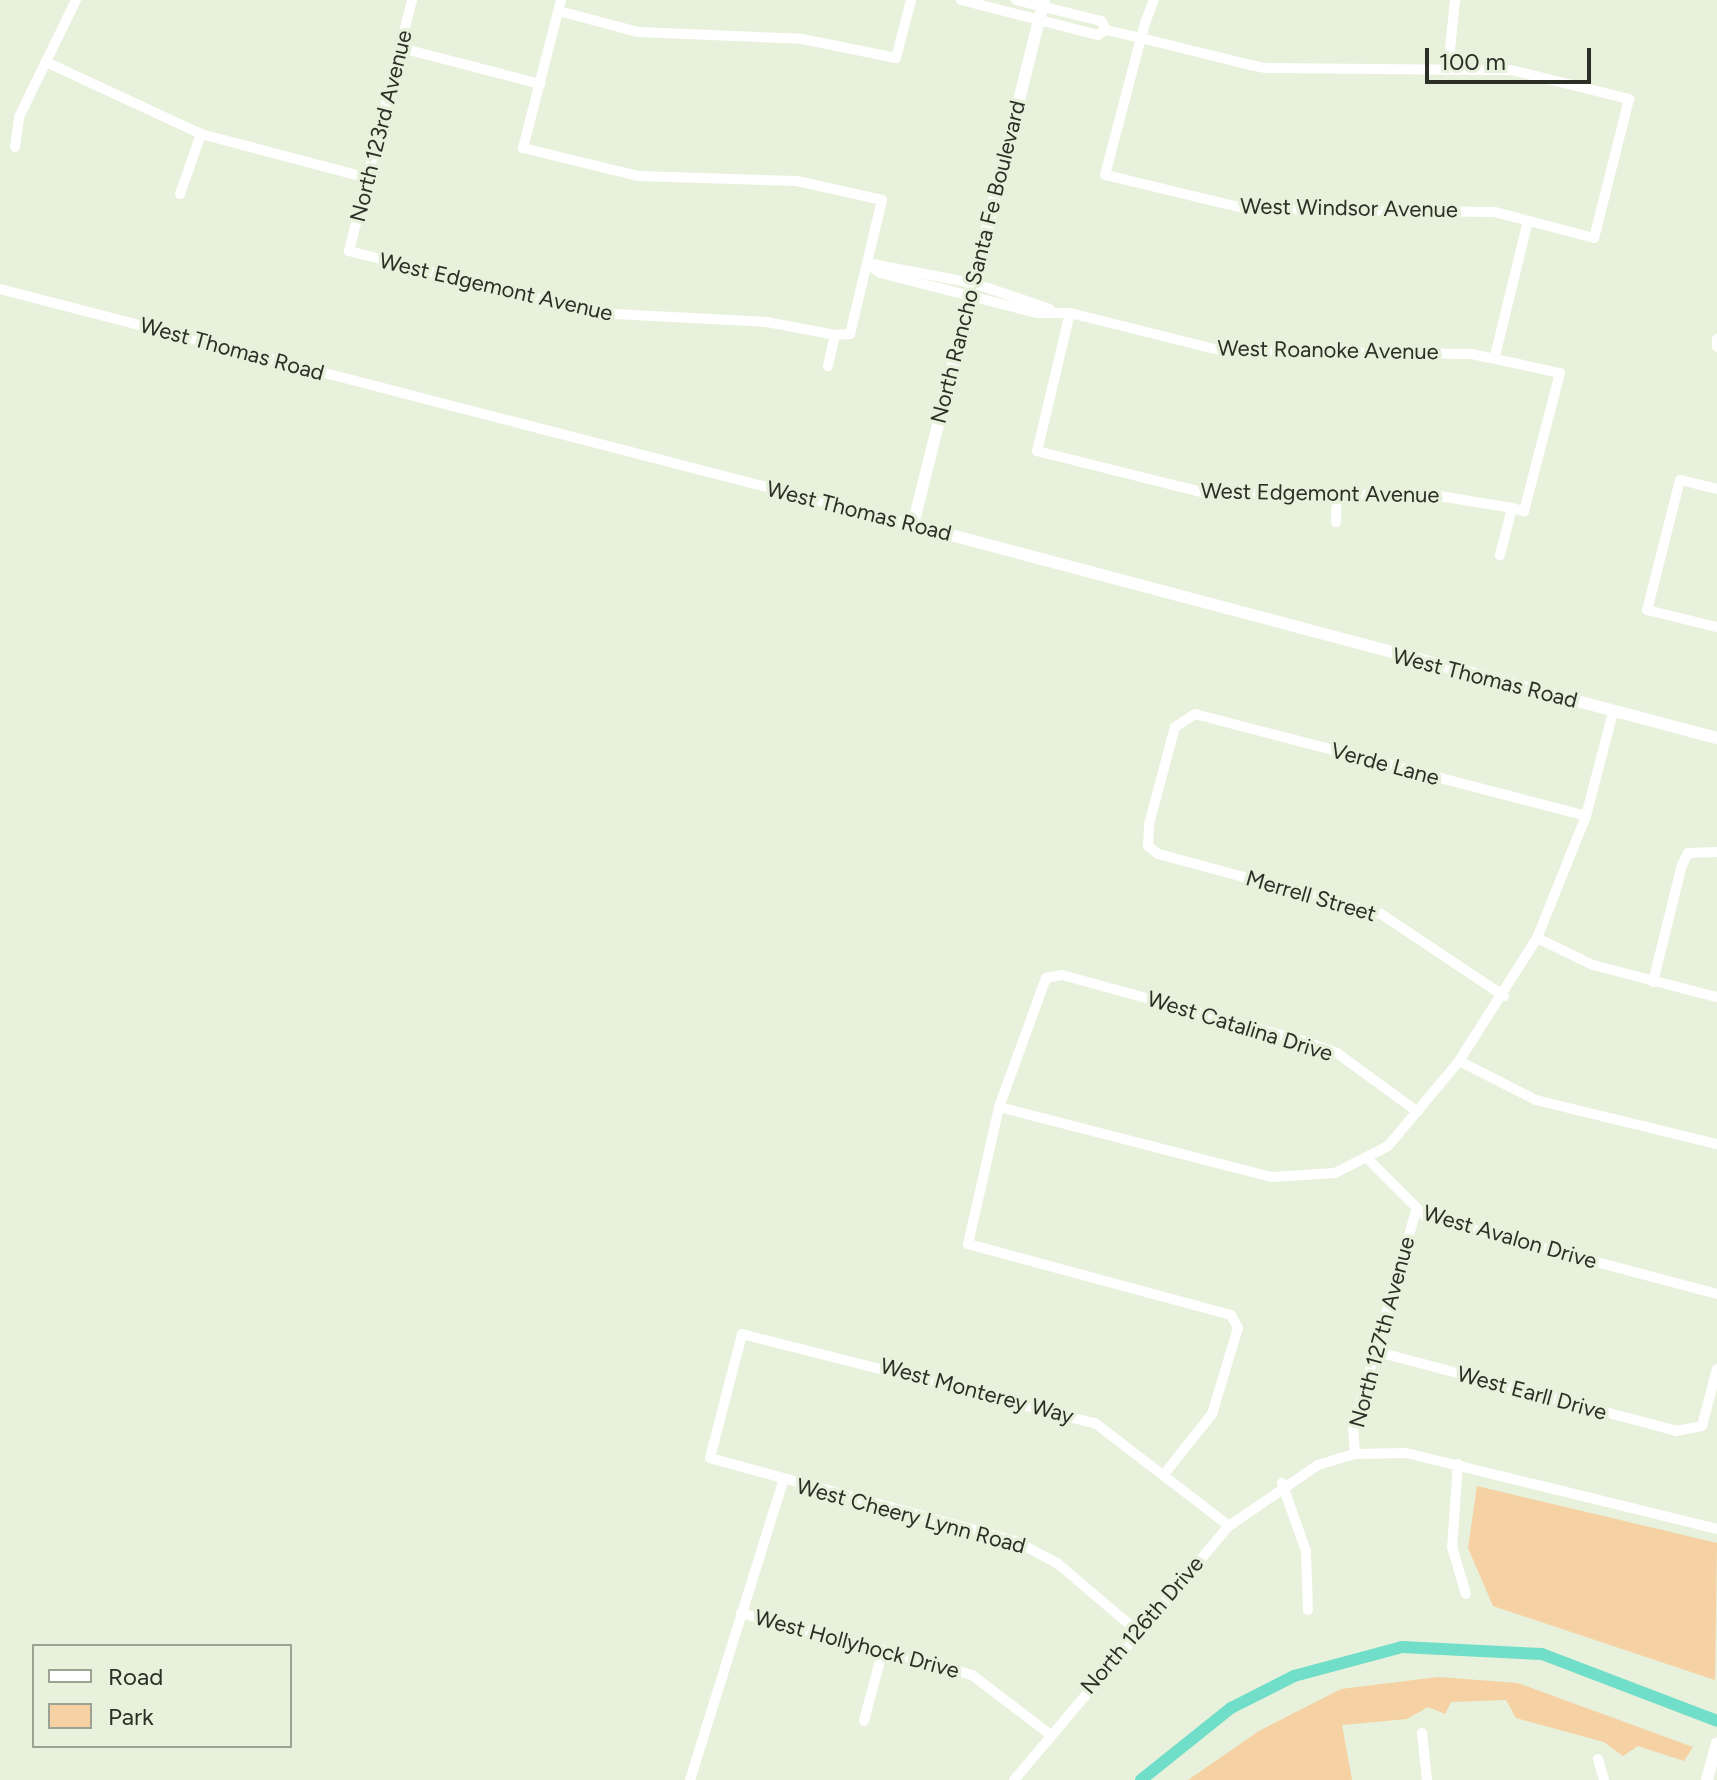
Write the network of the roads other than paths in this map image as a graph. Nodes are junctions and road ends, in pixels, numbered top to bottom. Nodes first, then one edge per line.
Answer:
1 (76, 0) edge
2 (412, 0) edge
3 (911, 0) edge
4 (961, 0) edge
5 (1016, 0) edge
6 (1154, 0) edge
7 (1455, 0) edge
8 (560, 5) edge
9 (1041, 9) edge
10 (1141, 38) junction
11 (401, 48) junction
12 (46, 62) junction
13 (1448, 69) junction
14 (540, 84) junction
15 (201, 134) junction
16 (15, 147) dead end
17 (367, 178) junction
18 (180, 194) dead end
19 (1528, 221) junction
20 (349, 251) joint
21 (867, 263) junction
22 (0, 289) edge
23 (971, 289) junction
24 (1070, 313) junction
25 (835, 335) junction
26 (1495, 356) junction
27 (828, 366) dead end
28 (1717, 489) edge
29 (1337, 494) junction
30 (1512, 508) junction
31 (1336, 522) dead end
32 (913, 525) junction
33 (1500, 555) dead end
34 (1717, 627) edge
35 (1613, 712) junction
36 (1717, 738) edge
37 (1586, 816) junction
38 (1148, 846) joint
39 (1717, 852) edge
40 (1537, 938) junction
41 (1653, 982) junction
42 (1504, 996) junction
43 (1717, 997) edge
44 (1459, 1061) junction
45 (999, 1107) junction
46 (1418, 1112) junction
47 (1717, 1144) edge
48 (1367, 1158) junction
49 (1416, 1211) junction
50 (1717, 1294) edge
51 (1374, 1351) junction
52 (1717, 1369) edge
53 (1355, 1454) junction
54 (710, 1458) joint
55 (1458, 1464) junction
56 (1165, 1473) junction
57 (783, 1481) junction
58 (1282, 1483) junction
59 (1229, 1526) junction
60 (1717, 1529) edge
61 (1466, 1594) dead end
62 (1308, 1610) dead end
63 (741, 1613) junction
64 (1137, 1631) junction
65 (883, 1649) junction
66 (864, 1721) dead end
67 (1048, 1733) junction
68 (1422, 1733) dead end
69 (1717, 1743) edge
70 (1598, 1759) dead end
71 (690, 1780) edge
72 (1014, 1780) edge
73 (1427, 1780) edge
74 (1604, 1780) edge
75 (1707, 1780) edge

1 - 12 street
2 - 11 street, North 123rd Avenue
3 - 8 street
4 - 9 street
5 - 9 street
6 - 10 street
7 - 13 street
8 - 14 street
9 - 10 street
9 - 23 street, North Rancho Santa Fe Boulevard
10 - 13 street
10 - 19 street, West Windsor Avenue
11 - 14 street
11 - 17 street, North 123rd Avenue
12 - 15 street
12 - 16 street
13 - 19 street, West Windsor Avenue
14 - 21 street
15 - 17 street
15 - 18 street
17 - 20 street, North 123rd Avenue
19 - 26 street
20 - 25 street, West Edgemont Avenue
21 - 23 street, West Roanoke Avenue
21 - 25 street
22 - 32 street, West Thomas Road
23 - 24 street, West Roanoke Avenue
23 - 32 street, North Rancho Santa Fe Boulevard
24 - 26 street, West Roanoke Avenue
24 - 29 street, West Edgemont Avenue
25 - 27 street
26 - 30 street, West Roanoke Avenue
28 - 34 street
29 - 30 street, West Edgemont Avenue
29 - 31 street
30 - 33 street
32 - 35 street, West Thomas Road
35 - 36 street, West Thomas Road
35 - 37 street
37 - 38 street, Verde Lane
37 - 40 street
38 - 42 street, Merrell Street
39 - 41 street
40 - 41 street
40 - 42 street
41 - 43 street
42 - 44 street
44 - 46 street
44 - 47 street
45 - 46 street, West Catalina Drive
45 - 48 street
45 - 56 street
46 - 48 street
48 - 49 street, West Avalon Drive
49 - 50 street, West Avalon Drive
49 - 51 street, North 127th Avenue
51 - 52 street, West Earll Drive
51 - 53 street, North 127th Avenue
53 - 55 street
53 - 58 street
54 - 56 street, West Monterey Way
54 - 57 street, West Cheery Lynn Road
55 - 60 street
55 - 61 street
56 - 59 street, West Monterey Way
57 - 63 street
57 - 64 street, West Cheery Lynn Road
58 - 59 street, North 126th Drive
58 - 62 street
59 - 64 street, North 126th Drive
63 - 65 street, West Hollyhock Drive
63 - 71 street
64 - 67 street, North 126th Drive
65 - 66 street
65 - 67 street, West Hollyhock Drive
67 - 72 street, North 126th Drive
68 - 73 street
69 - 75 street
70 - 74 street

